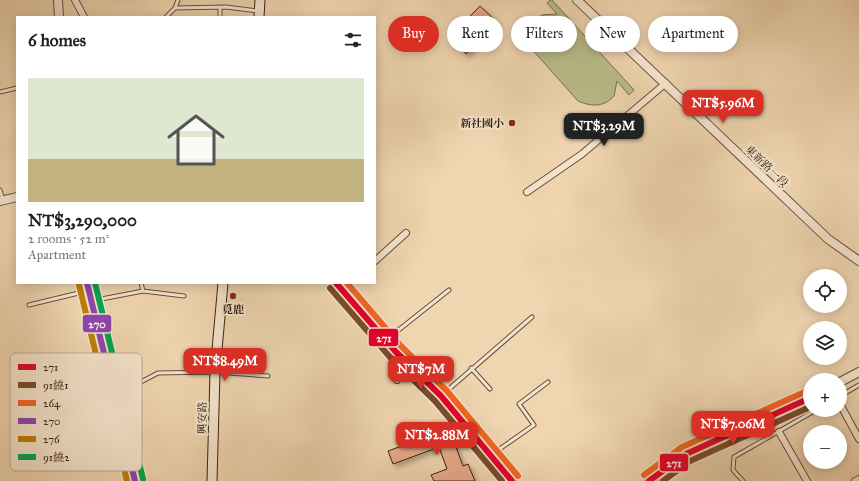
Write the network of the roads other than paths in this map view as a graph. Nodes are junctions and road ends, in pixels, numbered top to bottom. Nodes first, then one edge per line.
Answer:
1 (58, 0) edge
2 (75, 0) edge
3 (178, 0) edge
4 (260, 0) edge
5 (577, 0) edge
6 (220, 7) junction
7 (175, 8) junction
8 (259, 14) edge
9 (59, 16) edge
10 (83, 16) edge
11 (167, 16) edge
12 (220, 16) edge
13 (666, 83) junction
14 (16, 88) edge
15 (0, 92) edge
16 (0, 190) edge
17 (528, 192) dead end
18 (16, 198) edge
19 (1, 200) edge
20 (406, 233) dead end
21 (376, 260) edge
22 (859, 261) edge
23 (141, 284) edge
24 (223, 284) edge
25 (337, 284) edge
26 (348, 284) edge
27 (88, 287) edge
28 (342, 289) junction
29 (449, 290) dead end
30 (143, 291) junction
31 (184, 296) dead end
32 (92, 301) junction
33 (29, 305) dead end
34 (532, 317) dead end
35 (386, 340) junction
36 (395, 351) junction
37 (104, 353) edge
38 (471, 368) junction
39 (214, 372) junction
40 (859, 372) edge
41 (268, 376) dead end
42 (847, 378) edge
43 (397, 380) dead end
44 (142, 381) edge
45 (548, 382) dead end
46 (859, 385) edge
47 (490, 389) dead end
48 (847, 392) edge
49 (441, 396) junction
50 (803, 401) edge
51 (804, 417) edge
52 (847, 417) edge
53 (779, 432) junction
54 (859, 439) edge
55 (491, 455) junction
56 (133, 471) edge
57 (859, 479) edge
58 (135, 481) edge
59 (212, 481) edge
60 (512, 481) edge
61 (649, 481) edge
62 (743, 481) edge
63 (807, 481) edge
64 (855, 481) edge

1 - 9 street
2 - 10 street
3 - 7 lane
4 - 8 main road
5 - 13 street, 東新路一段
6 - 7 lane
6 - 8 lane
6 - 12 lane
7 - 11 lane
13 - 17 street
13 - 22 street, 東新路一段
14 - 15 lane
16 - 19 lane
18 - 19 street
20 - 21 street
23 - 30 lane
24 - 39 main road, 興安路
25 - 28 street
26 - 28 street
27 - 32 street
27 - 33 lane
28 - 35 street
29 - 35 lane
30 - 31 lane
30 - 32 lane
32 - 37 street
34 - 38 lane
35 - 36 street
36 - 43 street
36 - 49 street
38 - 47 lane
38 - 49 lane
39 - 41 lane
39 - 44 lane
39 - 59 main road, 興安路
40 - 42 street
45 - 55 lane
46 - 48 lane
49 - 55 street
50 - 61 street
51 - 53 lane
52 - 54 street
53 - 62 lane
53 - 63 street
55 - 60 street
56 - 58 street
57 - 64 street

